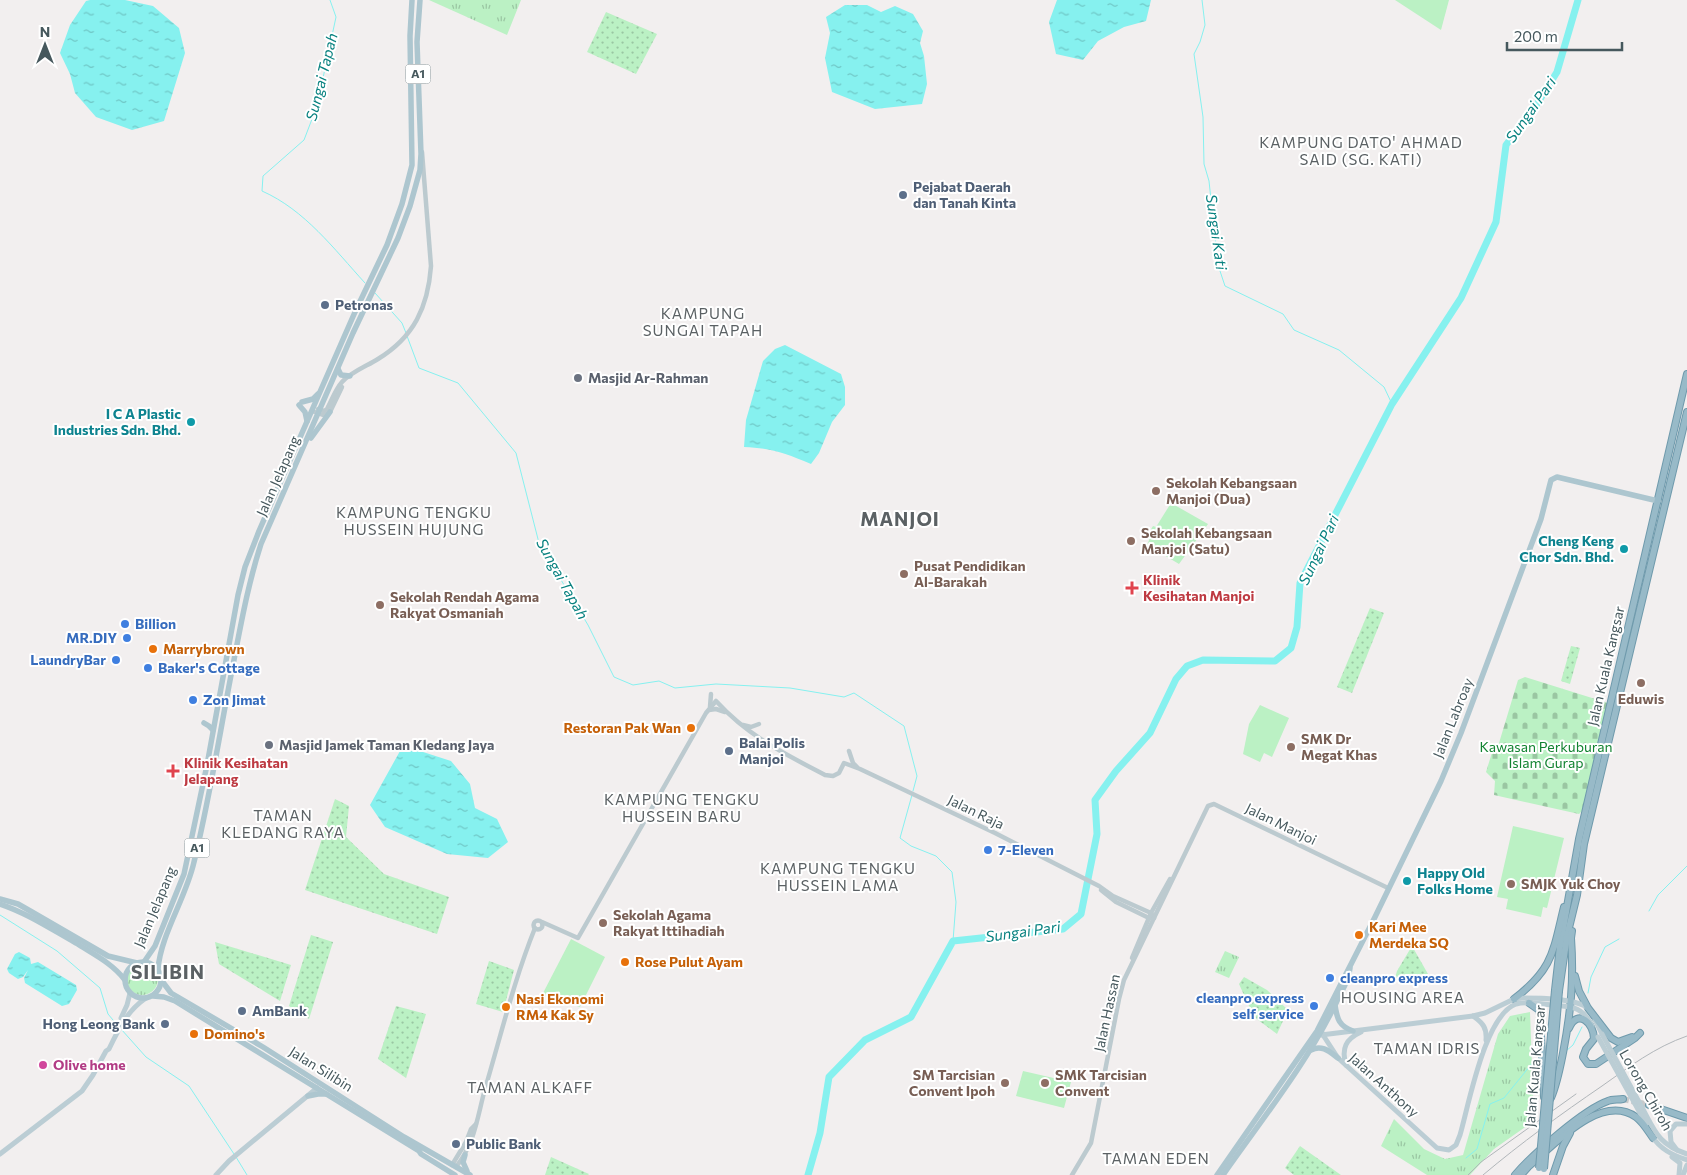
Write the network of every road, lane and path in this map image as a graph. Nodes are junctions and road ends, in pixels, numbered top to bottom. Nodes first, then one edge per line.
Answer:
1 (412, 0) edge
2 (420, 0) edge
3 (421, 148) junction
4 (412, 165) junction
5 (416, 183) junction
6 (379, 270) junction
7 (338, 368) junction
8 (1687, 374) edge
9 (350, 376) junction
10 (320, 392) junction
11 (316, 411) junction
12 (330, 412) junction
13 (1687, 412) edge
14 (307, 423) junction
15 (305, 446) junction
16 (1672, 474) junction
17 (1608, 489) junction
18 (1658, 501) junction
19 (1542, 519) junction
20 (1660, 528) junction
21 (711, 694) dead end
22 (708, 710) junction
23 (727, 713) junction
24 (204, 723) dead end
25 (739, 724) junction
26 (759, 724) dead end
27 (213, 730) junction
28 (849, 751) dead end
29 (851, 766) junction
30 (860, 769) junction
31 (840, 772) junction
32 (1575, 863) junction
33 (1388, 888) junction
34 (1577, 895) junction
35 (0, 899) edge
36 (0, 904) edge
37 (1152, 916) junction
38 (542, 922) junction
39 (539, 928) junction
40 (561, 931) junction
41 (144, 962) junction
42 (137, 963) junction
43 (1350, 966) junction
44 (1573, 966) junction
45 (158, 969) junction
46 (125, 980) junction
47 (162, 981) junction
48 (130, 993) junction
49 (150, 997) junction
50 (1514, 999) junction
51 (1529, 1003) junction
52 (1335, 1005) junction
53 (1571, 1005) junction
54 (1588, 1008) junction
55 (125, 1015) junction
56 (1473, 1016) junction
57 (1322, 1022) junction
58 (1593, 1028) junction
59 (233, 1030) junction
60 (1353, 1031) junction
61 (1362, 1031) junction
62 (1567, 1031) junction
63 (1321, 1034) junction
64 (1600, 1036) junction
65 (238, 1039) junction
66 (1486, 1042) junction
67 (263, 1047) junction
68 (1307, 1050) junction
69 (267, 1056) junction
70 (1338, 1058) junction
71 (1346, 1065) junction
72 (314, 1079) junction
73 (307, 1081) junction
74 (317, 1088) junction
75 (328, 1094) junction
76 (308, 1096) junction
77 (1623, 1099) tunnel mouth
78 (1550, 1100) junction
79 (1636, 1102) junction
80 (1649, 1105) tunnel mouth
81 (1544, 1106) junction
82 (1687, 1118) edge
83 (1260, 1122) junction
84 (476, 1124) junction
85 (1687, 1124) edge
86 (1572, 1130) junction
87 (1653, 1138) junction
88 (1240, 1142) junction
89 (1449, 1150) joint
90 (1670, 1153) junction
91 (1676, 1153) junction
92 (0, 1154) edge
93 (1687, 1154) edge
94 (465, 1155) junction
95 (1237, 1155) junction
96 (1687, 1160) edge
97 (1687, 1165) edge
98 (454, 1169) edge
99 (1541, 1172) edge
100 (1685, 1174) edge
101 (216, 1175) edge
102 (461, 1175) edge
103 (470, 1175) edge
104 (1072, 1175) edge
105 (1217, 1175) edge
106 (1223, 1175) edge
107 (1515, 1175) edge
108 (1521, 1175) edge
109 (1553, 1175) edge
110 (1679, 1175) edge

1 - 4 main road, Jalan Jelapang / A1
2 - 3 main road, Jalan Jelapang / A1
3 - 4 main road
3 - 5 main road, Jalan Jelapang / A1
3 - 9 street
4 - 5 main road
4 - 6 main road, Jalan Jelapang / A1
5 - 6 main road, Jalan Jelapang / A1
6 - 7 main road, Jalan Jelapang / A1
6 - 10 main road, Jalan Jelapang / A1
7 - 9 main road
7 - 11 main road, Jalan Jelapang / A1
8 - 18 highway, Jalan Kuala Kangsar
9 - 11 street
9 - 12 street
10 - 11 main road, Jalan Jelapang / A1
10 - 14 main road
11 - 12 street
11 - 14 main road, Jalan Jelapang / A1
11 - 15 main road, Jalan Jelapang / A1
12 - 15 main road
13 - 16 highway, Jalan Kuala Kangsar
14 - 27 main road, Jalan Jelapang / A1
15 - 45 main road, Jalan Jelapang / A1
16 - 18 highway
16 - 20 highway, Jalan Kuala Kangsar
17 - 18 main road
17 - 19 main road
17 - 19 main road, Jalan Labroay
18 - 20 highway
18 - 32 highway, Jalan Kuala Kangsar
19 - 33 main road, Jalan Labroay
20 - 34 highway, Jalan Kuala Kangsar
21 - 22 street
22 - 23 street
22 - 23 street
22 - 40 street
23 - 25 street
24 - 27 main road
25 - 26 street
25 - 31 street
27 - 41 main road, Jalan Jelapang / A1
28 - 30 street
29 - 30 street, Jalan Raja
29 - 31 street
29 - 31 street, Jalan Raja
30 - 37 street, Jalan Raja
32 - 50 highway
32 - 81 highway, Jalan Kuala Kangsar, bridge
33 - 37 street, Jalan Manjoi
33 - 43 main road, Jalan Labroay
34 - 44 highway
34 - 78 highway, Jalan Kuala Kangsar, bridge
35 - 42 main road
36 - 46 main road
37 - 104 street, Jalan Hassan
38 - 39 street
38 - 39 street
38 - 40 street
39 - 40 street
39 - 84 street
41 - 42 main road
41 - 45 main road
42 - 46 main road
43 - 52 main road
43 - 57 main road
44 - 53 highway
44 - 54 highway
45 - 47 main road
46 - 48 main road
47 - 49 main road
47 - 59 main road, Jalan Silibin
48 - 49 main road
48 - 55 main road
49 - 55 main road
49 - 65 main road, Jalan Silibin
50 - 53 main road
50 - 56 main road
51 - 53 main road
51 - 66 main road, Jalan Kuala Kangsar
51 - 81 highway, bridge
52 - 60 main road
52 - 63 main road
53 - 54 main road
53 - 58 main road
53 - 62 highway
54 - 58 highway
54 - 64 main road
55 - 92 main road
56 - 61 main road
56 - 66 main road
57 - 63 main road
57 - 68 main road
58 - 62 highway
58 - 64 main road
59 - 65 main road
59 - 67 main road, Jalan Silibin
60 - 61 main road
60 - 63 main road
61 - 71 main road
62 - 78 highway
63 - 68 main road
63 - 70 main road, Jalan Anthony
64 - 79 main road, Lorong Chiroh, bridge
65 - 67 main road
65 - 69 main road, Jalan Silibin
66 - 89 main road, Jalan Kuala Kangsar
67 - 69 main road
67 - 72 main road, Jalan Silibin
68 - 70 main road
68 - 83 main road
68 - 88 main road
69 - 73 main road, Jalan Silibin
70 - 71 main road, Jalan Anthony
71 - 89 main road, Jalan Anthony
72 - 74 main road
72 - 98 main road, Jalan Silibin
73 - 74 main road, Jalan Silibin
73 - 76 main road
74 - 75 main road, Jalan Silibin
74 - 76 main road
75 - 76 main road
75 - 98 main road, Jalan Silibin
76 - 101 main road
77 - 107 highway
78 - 99 highway, Jalan Kuala Kangsar, bridge
79 - 87 main road, Lorong Chiroh
79 - 91 main road, Lorong Chiroh
80 - 82 highway
81 - 99 highway, Jalan Kuala Kangsar, bridge
83 - 88 main road
83 - 95 main road
84 - 94 street
84 - 98 street
85 - 91 main road
86 - 87 highway
86 - 108 highway
86 - 109 highway
87 - 90 main road
88 - 95 main road
88 - 105 main road
90 - 91 main road
90 - 110 main road
91 - 93 main road
91 - 96 main road
94 - 98 street
94 - 103 main road
95 - 106 main road
97 - 100 main road
98 - 102 main road
98 - 103 main road, Jalan Silibin

